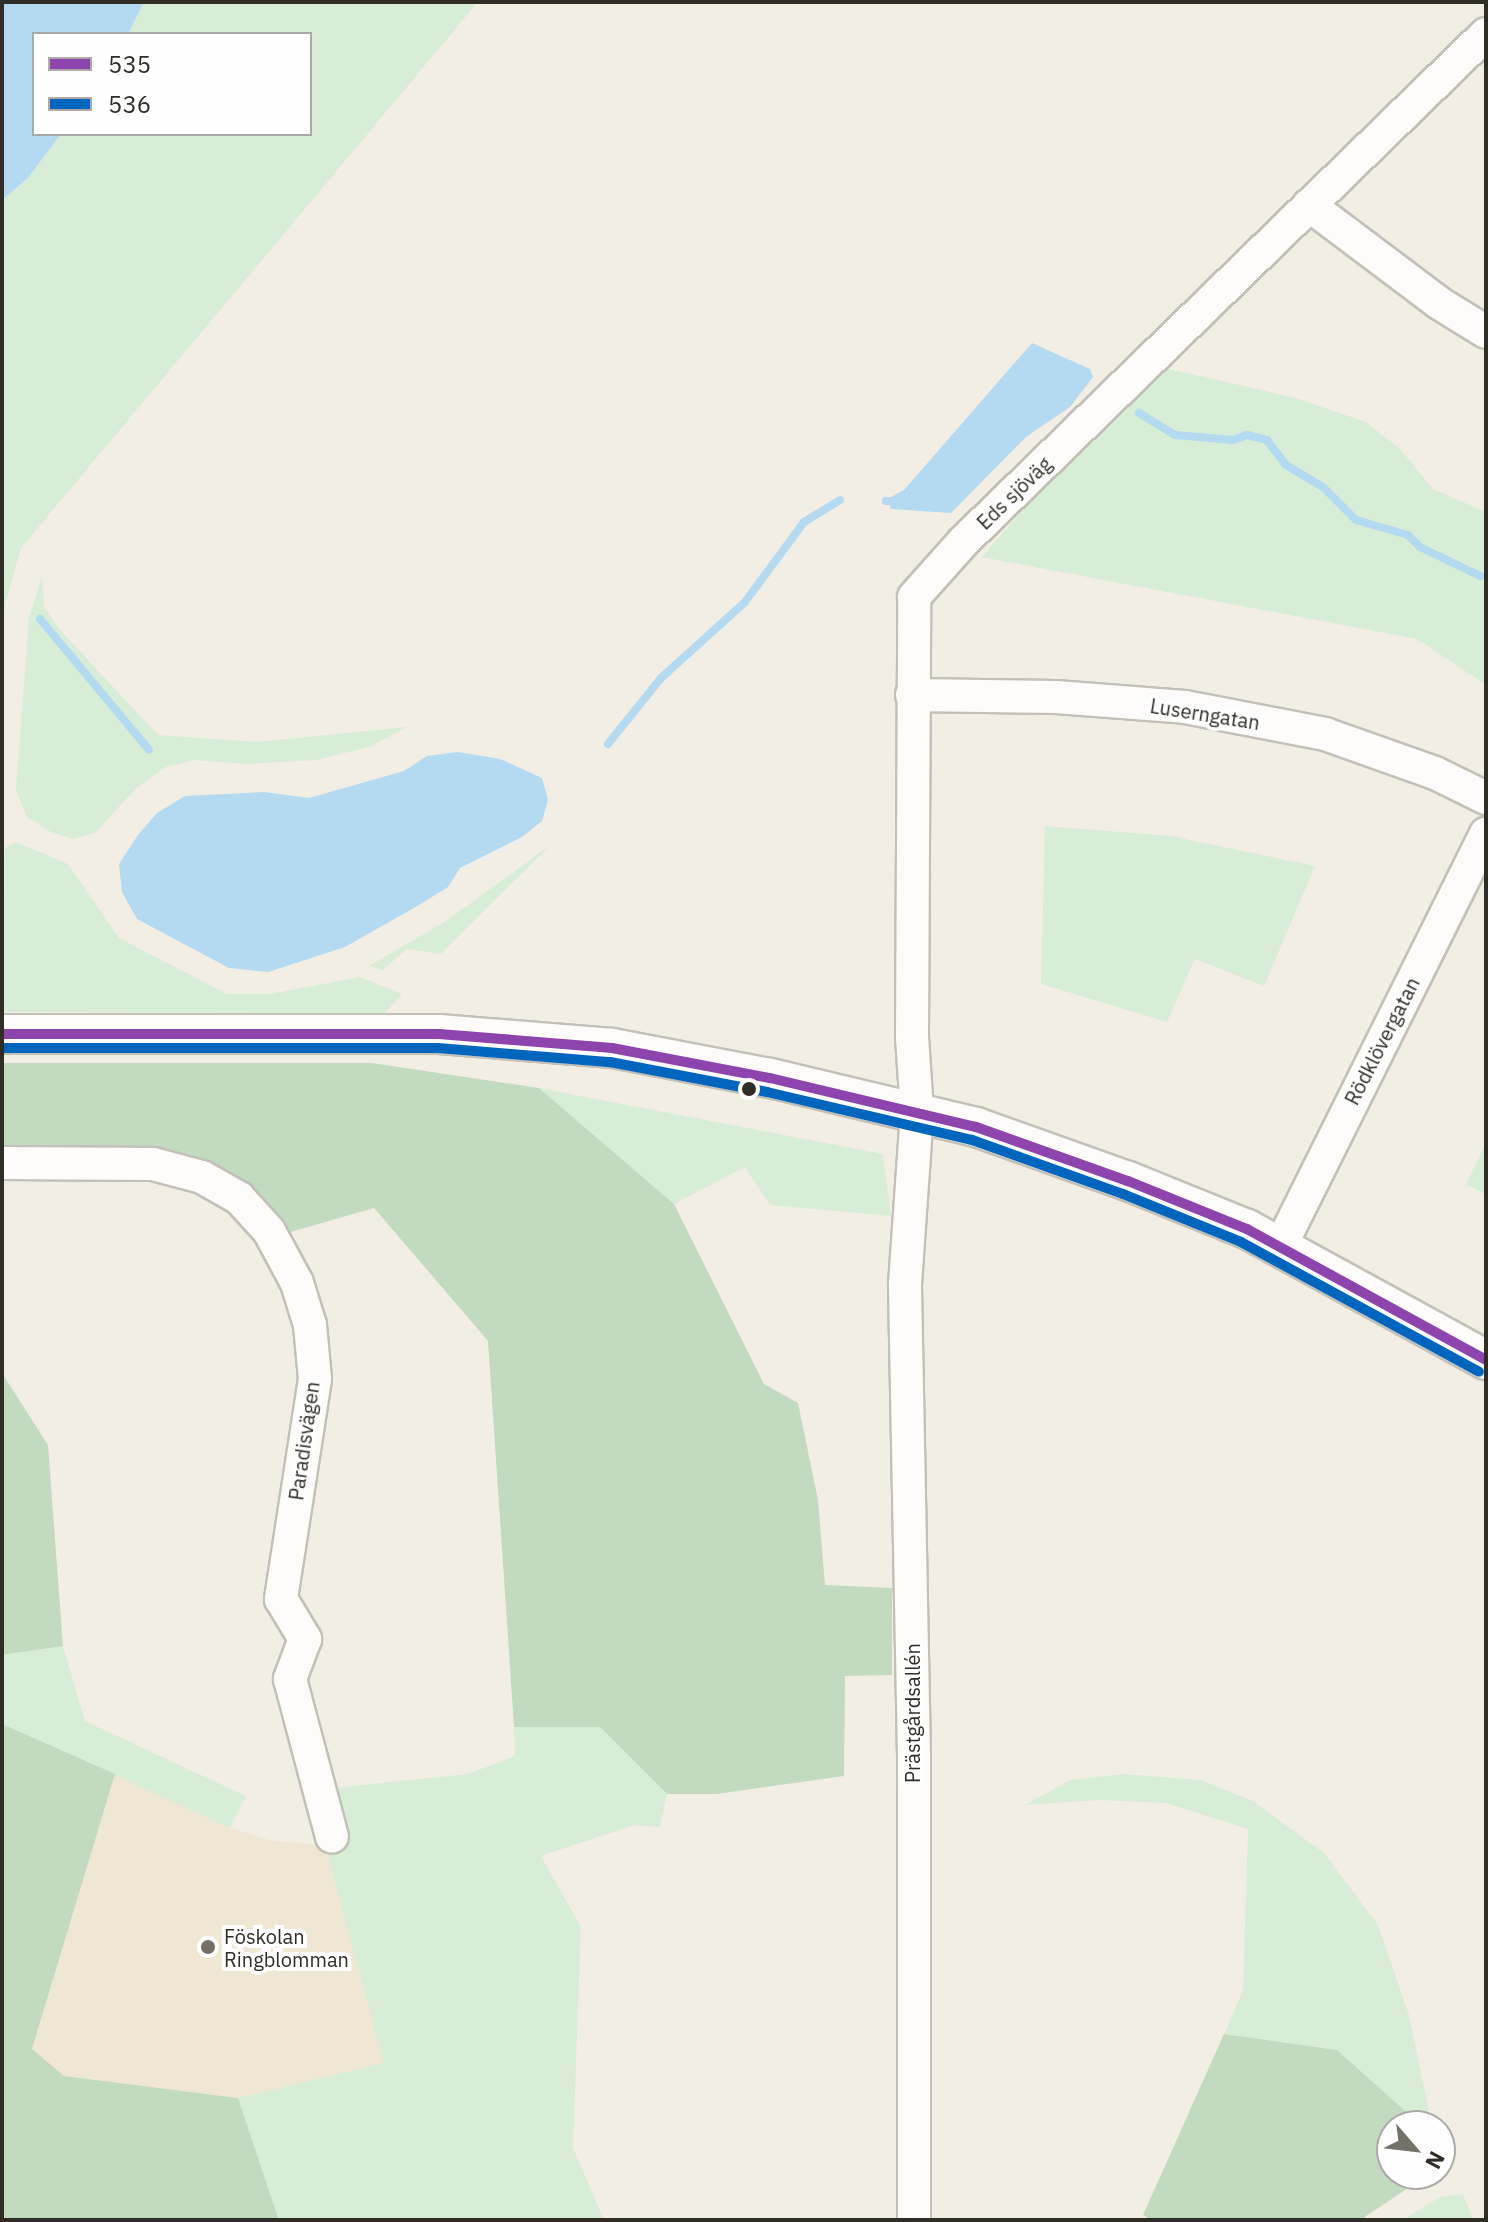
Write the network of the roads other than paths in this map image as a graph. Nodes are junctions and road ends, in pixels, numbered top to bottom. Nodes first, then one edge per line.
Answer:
1 (1486, 34) edge
2 (1309, 205) junction
3 (1486, 332) edge
4 (912, 695) junction
5 (1486, 798) edge
6 (1486, 834) edge
7 (2, 1034) edge
8 (917, 1111) junction
9 (2, 1163) edge
10 (1279, 1249) junction
11 (1486, 1360) edge
12 (332, 1837) dead end
13 (914, 2220) edge

1 - 2 street, Eds sjöväg
2 - 3 street
2 - 4 street, Eds sjöväg
4 - 5 street, Luserngatan
4 - 8 street, Eds sjöväg
6 - 10 street, Rödklövergatan
7 - 8 street
8 - 10 street
8 - 13 street, Prästgårdsallén
9 - 12 street, Paradisvägen
10 - 11 street

